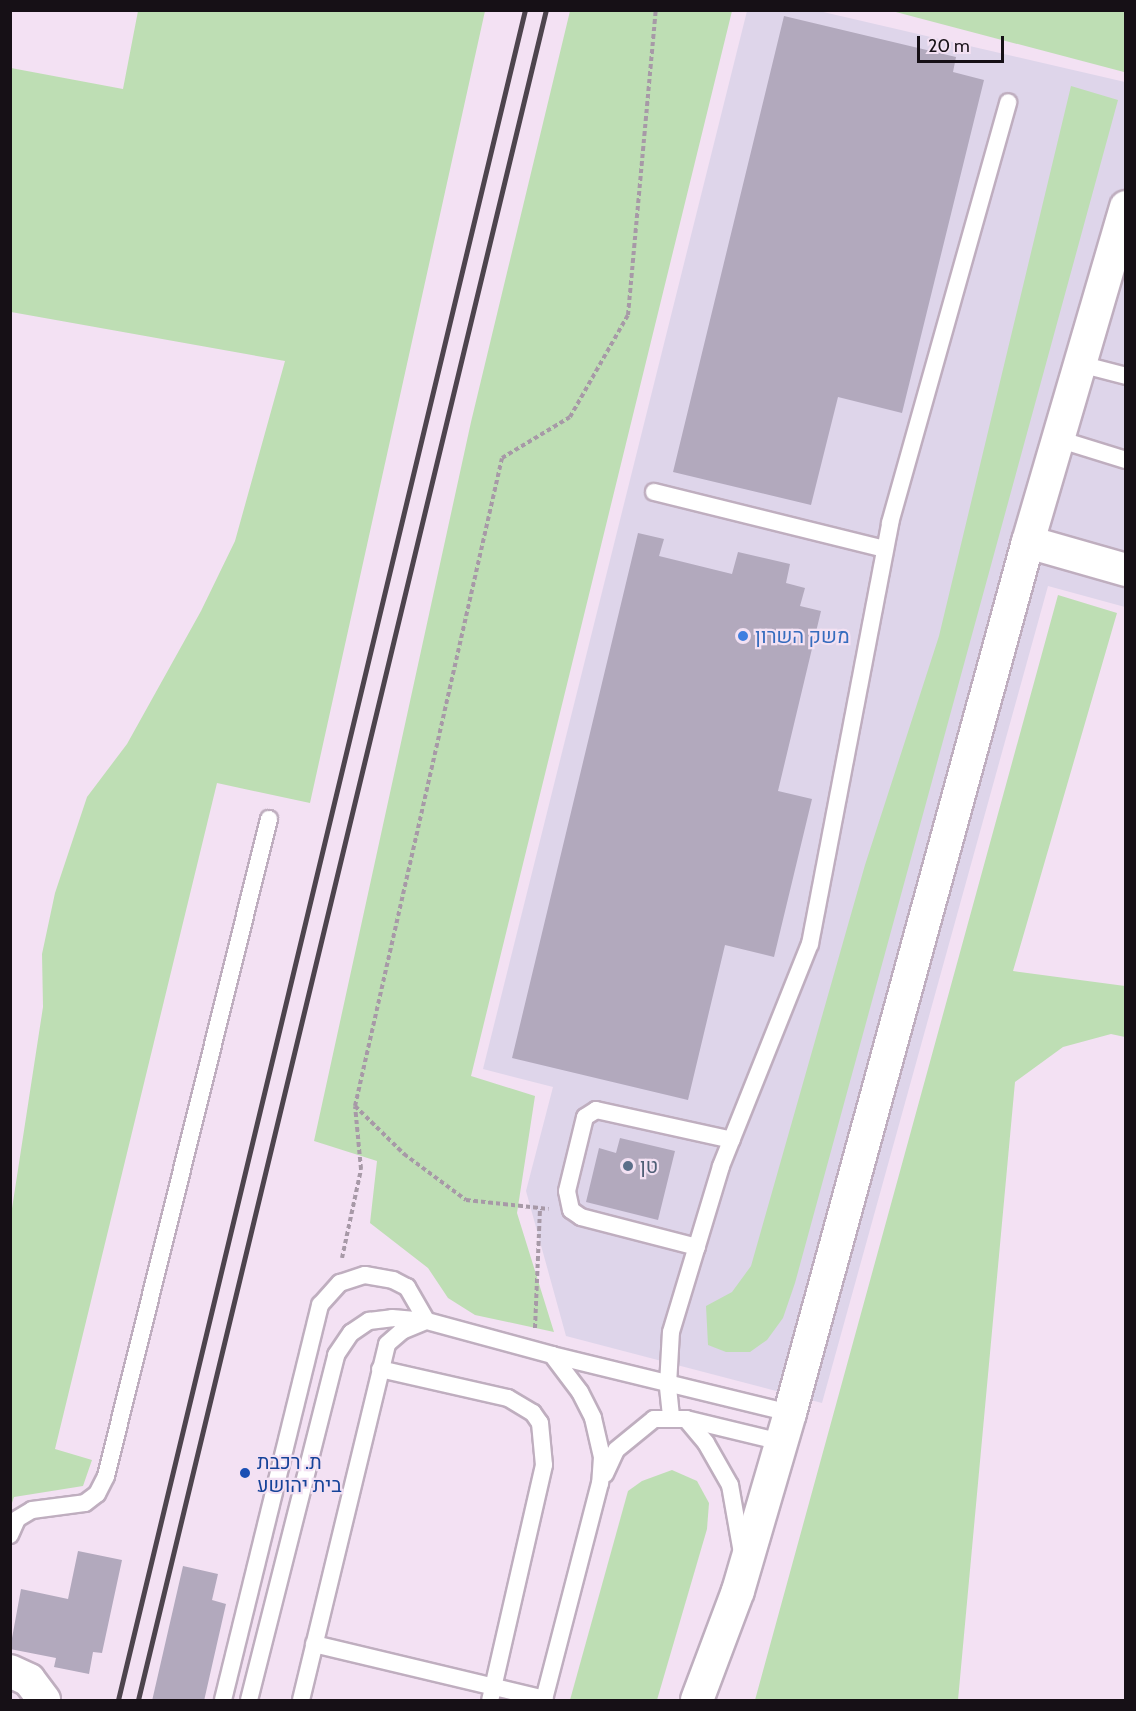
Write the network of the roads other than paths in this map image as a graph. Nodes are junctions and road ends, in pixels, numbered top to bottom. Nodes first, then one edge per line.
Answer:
1 (1008, 102) dead end
2 (1125, 207) edge
3 (1080, 364) junction
4 (1125, 376) edge
5 (1058, 439) junction
6 (1125, 460) edge
7 (654, 492) dead end
8 (1028, 542) junction
9 (884, 549) junction
10 (1125, 570) edge
11 (269, 819) dead end
12 (732, 1140) junction
13 (697, 1247) junction
14 (427, 1321) junction
15 (552, 1355) junction
16 (380, 1369) junction
17 (668, 1385) junction
18 (790, 1413) junction
19 (678, 1417) junction
20 (781, 1442) junction
21 (600, 1483) junction
22 (10, 1535) edge
23 (741, 1579) junction
24 (314, 1644) junction
25 (10, 1671) edge
26 (491, 1694) edge
27 (544, 1700) edge
28 (44, 1701) edge
29 (223, 1701) edge
30 (249, 1701) edge
31 (301, 1701) edge
32 (697, 1701) edge
33 (717, 1701) edge

1 - 9 lane
2 - 3 street
3 - 4 lane
3 - 5 street
5 - 6 lane
5 - 8 street
7 - 9 lane
8 - 10 street
8 - 18 street
9 - 12 lane
11 - 22 lane
12 - 13 lane
12 - 13 lane
13 - 17 lane
14 - 15 lane
14 - 16 lane
14 - 29 lane
14 - 30 lane
15 - 17 lane
15 - 21 lane
16 - 24 lane
16 - 26 lane
17 - 18 lane
17 - 19 lane
18 - 20 street
19 - 20 lane
19 - 21 lane
19 - 23 lane
20 - 23 street
21 - 27 lane
23 - 32 street
23 - 33 street
24 - 26 lane
24 - 31 lane
25 - 28 street
26 - 27 lane

